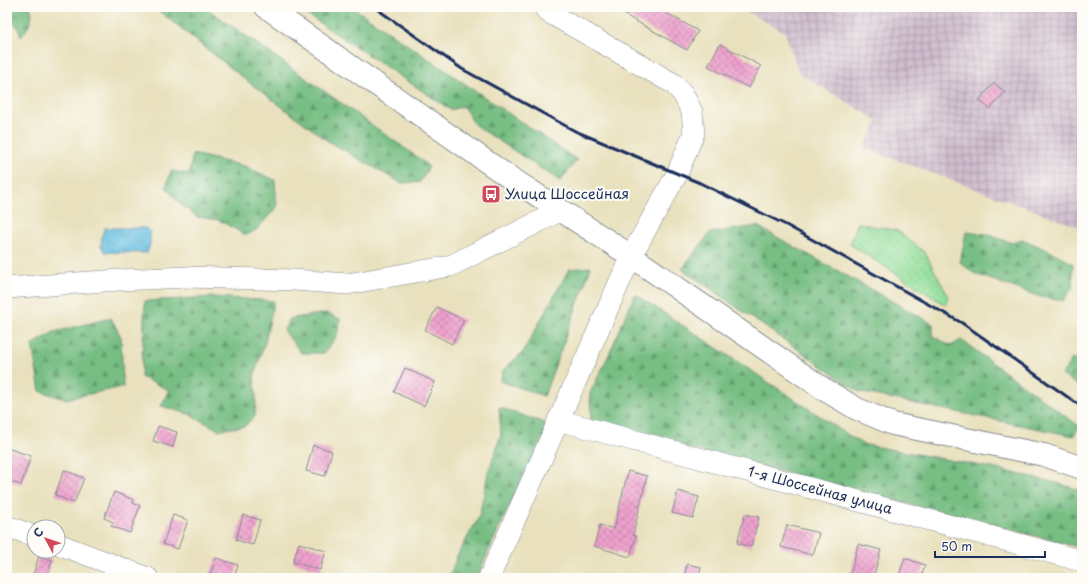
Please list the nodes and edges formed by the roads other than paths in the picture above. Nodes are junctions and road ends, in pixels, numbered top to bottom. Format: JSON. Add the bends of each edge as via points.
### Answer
{"nodes":[{"id":1,"x":266,"y":7,"type":"edge"},
{"id":2,"x":544,"y":7,"type":"edge"},
{"id":3,"x":560,"y":211,"type":"junction"},
{"id":4,"x":631,"y":256,"type":"junction"},
{"id":5,"x":7,"y":288,"type":"edge"},
{"id":6,"x":558,"y":420,"type":"junction"},
{"id":7,"x":1082,"y":468,"type":"edge"},
{"id":8,"x":7,"y":526,"type":"edge"},
{"id":9,"x":26,"y":533,"type":"edge"},
{"id":10,"x":66,"y":547,"type":"edge"},
{"id":11,"x":1082,"y":561,"type":"edge"},
{"id":12,"x":148,"y":578,"type":"edge"},
{"id":13,"x":489,"y":578,"type":"edge"}],
"edges":[{"from":1,"to":3,"type":"main road"},
{"from":2,"to":4,"type":"street","via":[[548,12],[674,84],[683,94],[692,112],[694,133],[677,174]]},
{"from":3,"to":4,"type":"main road"},
{"from":3,"to":5,"type":"street","via":[[450,266],[347,284],[188,277]]},
{"from":4,"to":6,"type":"street"},
{"from":4,"to":7,"type":"main road","via":[[825,390],[857,409],[893,424],[1044,455]]},
{"from":6,"to":11,"type":"street","name":"1-я Шоссейная улица"},
{"from":6,"to":13,"type":"street"},
{"from":8,"to":9,"type":"street"},
{"from":10,"to":12,"type":"street"}]}
